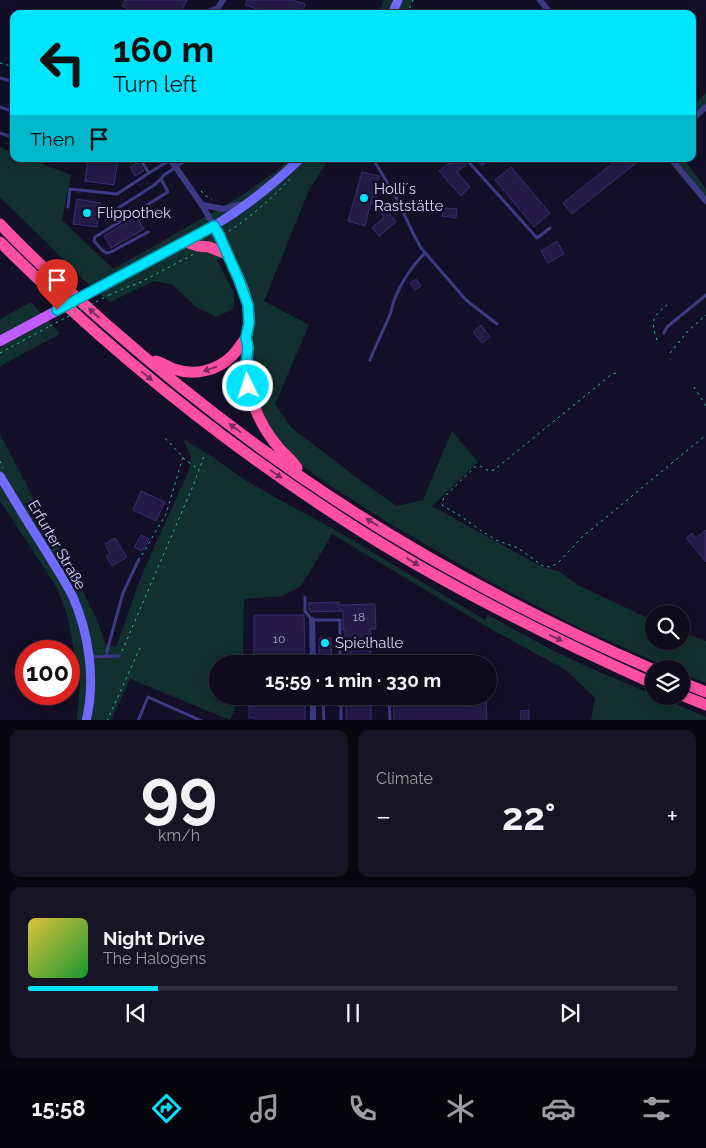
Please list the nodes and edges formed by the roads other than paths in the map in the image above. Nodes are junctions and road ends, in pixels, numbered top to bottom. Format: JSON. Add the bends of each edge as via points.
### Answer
{"nodes":[{"id":1,"x":223,"y":0,"type":"edge"},
{"id":2,"x":540,"y":0,"type":"edge"},
{"id":3,"x":213,"y":10,"type":"edge"},
{"id":4,"x":548,"y":10,"type":"edge"},
{"id":5,"x":706,"y":107,"type":"edge"},
{"id":6,"x":696,"y":116,"type":"edge"},
{"id":7,"x":142,"y":162,"type":"edge"},
{"id":8,"x":166,"y":162,"type":"edge"},
{"id":9,"x":172,"y":162,"type":"edge"},
{"id":10,"x":183,"y":162,"type":"edge"},
{"id":11,"x":297,"y":162,"type":"edge"},
{"id":12,"x":375,"y":162,"type":"edge"},
{"id":13,"x":469,"y":162,"type":"edge"},
{"id":14,"x":673,"y":162,"type":"edge"},
{"id":15,"x":175,"y":167,"type":"junction"},
{"id":16,"x":149,"y":173,"type":"junction"},
{"id":17,"x":162,"y":179,"type":"junction"},
{"id":18,"x":706,"y":202,"type":"edge"},
{"id":19,"x":202,"y":205,"type":"junction"},
{"id":20,"x":244,"y":205,"type":"junction"},
{"id":21,"x":68,"y":207,"type":"dead end"},
{"id":22,"x":107,"y":215,"type":"dead end"},
{"id":23,"x":0,"y":224,"type":"edge"},
{"id":24,"x":214,"y":226,"type":"junction"},
{"id":25,"x":550,"y":228,"type":"dead end"},
{"id":26,"x":148,"y":232,"type":"dead end"},
{"id":27,"x":0,"y":242,"type":"edge"},
{"id":28,"x":186,"y":242,"type":"junction"},
{"id":29,"x":425,"y":253,"type":"junction"},
{"id":30,"x":227,"y":254,"type":"junction"},
{"id":31,"x":706,"y":295,"type":"edge"},
{"id":32,"x":497,"y":324,"type":"dead end"},
{"id":33,"x":664,"y":333,"type":"dead end"},
{"id":34,"x":246,"y":338,"type":"junction"},
{"id":35,"x":0,"y":341,"type":"edge"},
{"id":36,"x":143,"y":356,"type":"junction"},
{"id":37,"x":370,"y":360,"type":"dead end"},
{"id":38,"x":0,"y":476,"type":"edge"},
{"id":39,"x":303,"y":478,"type":"junction"},
{"id":40,"x":139,"y":559,"type":"road end"},
{"id":41,"x":305,"y":597,"type":"dead end"},
{"id":42,"x":312,"y":620,"type":"junction"},
{"id":43,"x":313,"y":655,"type":"edge"},
{"id":44,"x":340,"y":655,"type":"edge"},
{"id":45,"x":107,"y":656,"type":"junction"},
{"id":46,"x":119,"y":656,"type":"road end"},
{"id":47,"x":89,"y":657,"type":"junction"},
{"id":48,"x":645,"y":666,"type":"edge"},
{"id":49,"x":645,"y":680,"type":"edge"},
{"id":50,"x":690,"y":686,"type":"edge"},
{"id":51,"x":706,"y":692,"type":"edge"},
{"id":52,"x":690,"y":699,"type":"edge"},
{"id":53,"x":313,"y":705,"type":"edge"},
{"id":54,"x":323,"y":705,"type":"edge"},
{"id":55,"x":341,"y":705,"type":"edge"},
{"id":56,"x":390,"y":705,"type":"edge"},
{"id":57,"x":706,"y":705,"type":"edge"},
{"id":58,"x":86,"y":720,"type":"edge"},
{"id":59,"x":138,"y":720,"type":"edge"},
{"id":60,"x":202,"y":720,"type":"edge"},
{"id":61,"x":313,"y":720,"type":"edge"},
{"id":62,"x":324,"y":720,"type":"edge"},
{"id":63,"x":341,"y":720,"type":"edge"},
{"id":64,"x":390,"y":720,"type":"edge"}],
"edges":[{"from":1,"to":3,"type":"street"},
{"from":2,"to":4,"type":"street"},
{"from":5,"to":6,"type":"street"},
{"from":7,"to":16,"type":"lane"},
{"from":8,"to":16,"type":"lane"},
{"from":9,"to":15,"type":"street"},
{"from":10,"to":15,"type":"lane"},
{"from":11,"to":20,"type":"main road"},
{"from":12,"to":29,"type":"lane"},
{"from":13,"to":25,"type":"lane","via":[[537,238]]},
{"from":14,"to":18,"type":"street"},
{"from":15,"to":17,"type":"lane"},
{"from":15,"to":19,"type":"street"},
{"from":16,"to":21,"type":"lane","via":[[117,194],[70,189]]},
{"from":17,"to":22,"type":"lane"},
{"from":17,"to":26,"type":"lane","via":[[168,192],[95,237],[94,241],[106,253]]},
{"from":19,"to":20,"type":"street","via":[[224,208]]},
{"from":19,"to":24,"type":"street"},
{"from":20,"to":24,"type":"main road"},
{"from":36,"to":23,"type":"highway","one_way":true},
{"from":24,"to":28,"type":"main road"},
{"from":24,"to":30,"type":"highway"},
{"from":27,"to":49,"type":"highway","one_way":true,"via":[[83,321],[155,383],[318,503],[482,601]]},
{"from":28,"to":30,"type":"highway"},
{"from":28,"to":35,"type":"main road","bridge":true},
{"from":29,"to":32,"type":"lane","via":[[466,300]]},
{"from":29,"to":37,"type":"lane","via":[[399,288]]},
{"from":30,"to":34,"type":"highway","via":[[248,305]]},
{"from":31,"to":33,"type":"lane"},
{"from":34,"to":36,"type":"highway","one_way":true,"via":[[228,360],[201,372],[180,371]]},
{"from":34,"to":39,"type":"highway","via":[[248,386],[257,414],[272,440]]},
{"from":39,"to":36,"type":"highway","one_way":true},
{"from":38,"to":47,"type":"main road","name":"Erfurter Straße","via":[[70,593],[83,626]]},
{"from":48,"to":39,"type":"highway","one_way":true,"via":[[481,586]]},
{"from":40,"to":45,"type":"lane","via":[[123,593]]},
{"from":41,"to":42,"type":"lane","via":[[305,611]]},
{"from":42,"to":43,"type":"street"},
{"from":42,"to":44,"type":"lane","via":[[340,620]]},
{"from":45,"to":46,"type":"lane"},
{"from":45,"to":47,"type":"lane"},
{"from":47,"to":58,"type":"main road","name":"Erfurter Straße","via":[[90,695]]},
{"from":50,"to":51,"type":"highway"},
{"from":52,"to":57,"type":"highway"},
{"from":53,"to":61,"type":"street"},
{"from":54,"to":62,"type":"lane"},
{"from":55,"to":63,"type":"lane"},
{"from":56,"to":64,"type":"lane"},
{"from":59,"to":60,"type":"lane","via":[[148,697]]}]}
